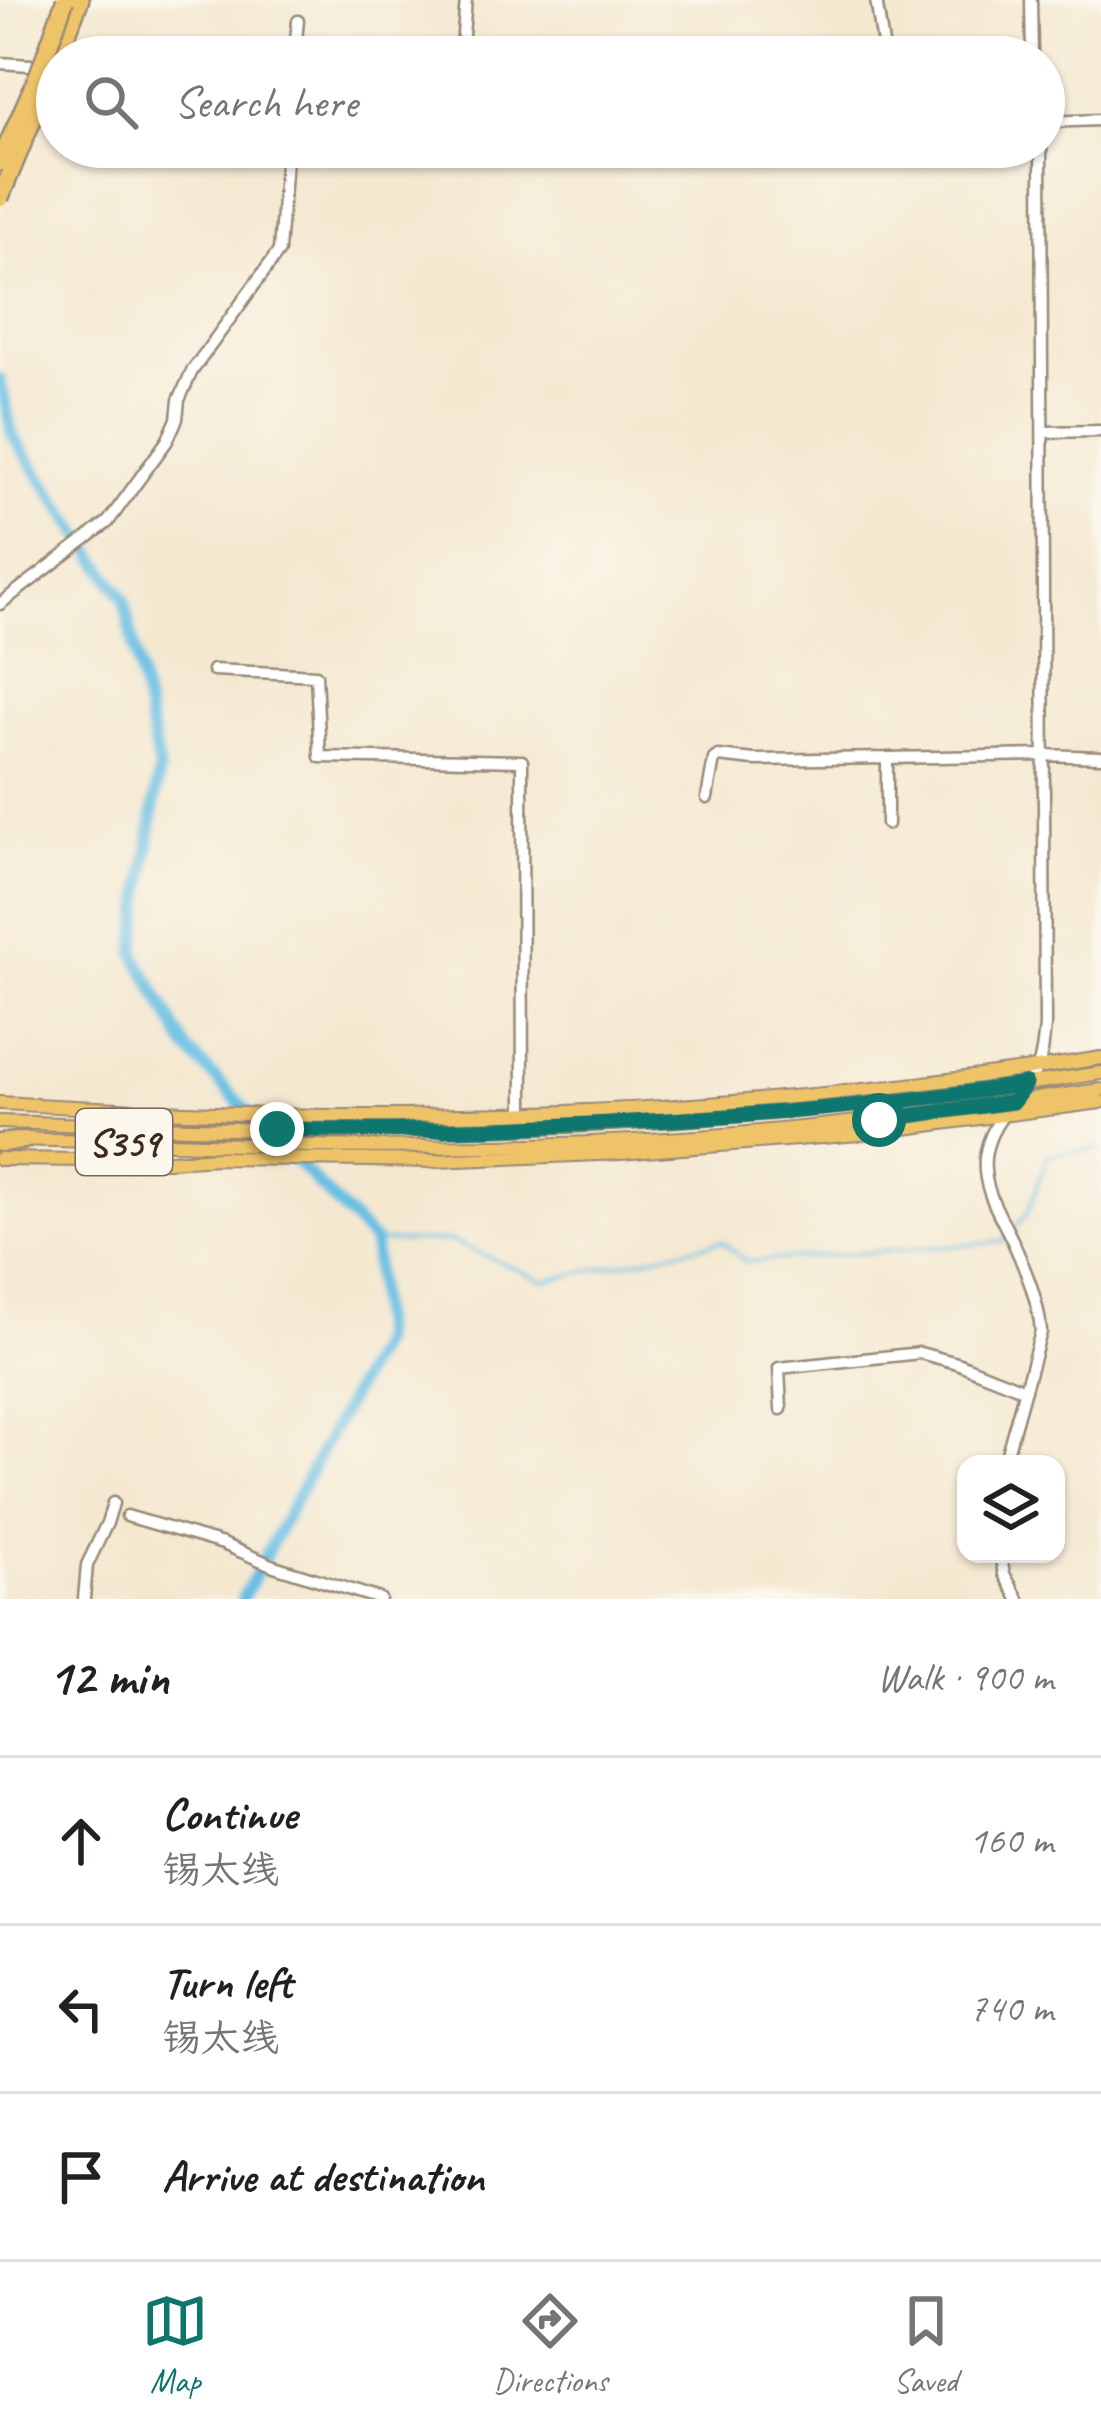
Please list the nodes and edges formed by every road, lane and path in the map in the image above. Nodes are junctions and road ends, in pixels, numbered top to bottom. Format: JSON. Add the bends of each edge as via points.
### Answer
{"nodes":[{"id":1,"x":64,"y":0,"type":"edge"},
{"id":2,"x":80,"y":0,"type":"edge"},
{"id":3,"x":466,"y":0,"type":"edge"},
{"id":4,"x":876,"y":0,"type":"edge"},
{"id":5,"x":1031,"y":0,"type":"edge"},
{"id":6,"x":298,"y":21,"type":"dead end"},
{"id":7,"x":52,"y":36,"type":"edge"},
{"id":8,"x":67,"y":36,"type":"edge"},
{"id":9,"x":296,"y":36,"type":"edge"},
{"id":10,"x":463,"y":36,"type":"edge"},
{"id":11,"x":882,"y":36,"type":"edge"},
{"id":12,"x":1032,"y":36,"type":"edge"},
{"id":13,"x":36,"y":62,"type":"edge"},
{"id":14,"x":0,"y":63,"type":"edge"},
{"id":15,"x":36,"y":80,"type":"edge"},
{"id":16,"x":36,"y":114,"type":"edge"},
{"id":17,"x":1101,"y":120,"type":"edge"},
{"id":18,"x":1065,"y":121,"type":"edge"},
{"id":19,"x":0,"y":162,"type":"edge"},
{"id":20,"x":285,"y":168,"type":"edge"},
{"id":21,"x":1040,"y":168,"type":"edge"},
{"id":22,"x":0,"y":198,"type":"edge"},
{"id":23,"x":1101,"y":431,"type":"edge"},
{"id":24,"x":1043,"y":432,"type":"junction"},
{"id":25,"x":0,"y":604,"type":"edge"},
{"id":26,"x":213,"y":670,"type":"dead end"},
{"id":27,"x":1043,"y":755,"type":"junction"},
{"id":28,"x":1101,"y":757,"type":"edge"},
{"id":29,"x":887,"y":758,"type":"junction"},
{"id":30,"x":707,"y":798,"type":"dead end"},
{"id":31,"x":887,"y":824,"type":"dead end"},
{"id":32,"x":1101,"y":1058,"type":"edge"},
{"id":33,"x":1037,"y":1069,"type":"junction"},
{"id":34,"x":1101,"y":1073,"type":"edge"},
{"id":35,"x":1026,"y":1084,"type":"junction"},
{"id":36,"x":1101,"y":1090,"type":"edge"},
{"id":37,"x":1013,"y":1102,"type":"junction"},
{"id":38,"x":1101,"y":1102,"type":"edge"},
{"id":39,"x":0,"y":1103,"type":"edge"},
{"id":40,"x":523,"y":1113,"type":"junction"},
{"id":41,"x":999,"y":1118,"type":"junction"},
{"id":42,"x":0,"y":1121,"type":"edge"},
{"id":43,"x":230,"y":1121,"type":"junction"},
{"id":44,"x":25,"y":1140,"type":"joint"},
{"id":45,"x":0,"y":1141,"type":"edge"},
{"id":46,"x":0,"y":1159,"type":"edge"},
{"id":47,"x":1025,"y":1390,"type":"junction"},
{"id":48,"x":781,"y":1409,"type":"dead end"},
{"id":49,"x":1007,"y":1455,"type":"edge"},
{"id":50,"x":113,"y":1503,"type":"dead end"},
{"id":51,"x":127,"y":1516,"type":"dead end"},
{"id":52,"x":1002,"y":1563,"type":"edge"},
{"id":53,"x":83,"y":1599,"type":"edge"},
{"id":54,"x":380,"y":1599,"type":"edge"},
{"id":55,"x":1018,"y":1599,"type":"edge"}],
"edges":[{"from":1,"to":7,"type":"highway","bridge":true},
{"from":2,"to":8,"type":"highway"},
{"from":3,"to":10,"type":"street"},
{"from":4,"to":11,"type":"street"},
{"from":5,"to":12,"type":"street"},
{"from":6,"to":9,"type":"street"},
{"from":13,"to":14,"type":"street"},
{"from":15,"to":19,"type":"highway","bridge":true},
{"from":16,"to":22,"type":"highway","bridge":true},
{"from":17,"to":18,"type":"street"},
{"from":20,"to":25,"type":"street","via":[[279,251],[192,371],[167,440],[104,525]]},
{"from":21,"to":24,"type":"street"},
{"from":23,"to":24,"type":"street"},
{"from":24,"to":27,"type":"street"},
{"from":26,"to":40,"type":"street","via":[[316,675],[320,757],[522,760]]},
{"from":27,"to":28,"type":"street"},
{"from":27,"to":29,"type":"street"},
{"from":27,"to":33,"type":"street","via":[[1045,1026]]},
{"from":29,"to":30,"type":"street","via":[[718,756]]},
{"from":29,"to":31,"type":"street"},
{"from":32,"to":33,"type":"main road"},
{"from":33,"to":35,"type":"street"},
{"from":33,"to":40,"type":"main road","via":[[872,1090]]},
{"from":34,"to":35,"type":"main road","number":"S359"},
{"from":35,"to":37,"type":"street"},
{"from":35,"to":43,"type":"main road","number":"S359","via":[[639,1123],[286,1130]]},
{"from":36,"to":37,"type":"main road","number":"S359"},
{"from":37,"to":41,"type":"street"},
{"from":37,"to":44,"type":"main road","number":"S359","via":[[667,1139],[420,1147]]},
{"from":38,"to":41,"type":"main road"},
{"from":39,"to":43,"type":"main road"},
{"from":40,"to":43,"type":"main road"},
{"from":41,"to":46,"type":"main road","via":[[620,1153],[436,1161]]},
{"from":41,"to":47,"type":"street","via":[[989,1137],[986,1185],[1042,1332]]},
{"from":42,"to":43,"type":"main road","number":"S359"},
{"from":44,"to":45,"type":"highway"},
{"from":47,"to":48,"type":"street","via":[[920,1353],[779,1368]]},
{"from":47,"to":49,"type":"street"},
{"from":50,"to":53,"type":"street","via":[[87,1565]]},
{"from":51,"to":54,"type":"street"},
{"from":52,"to":55,"type":"street"}]}
